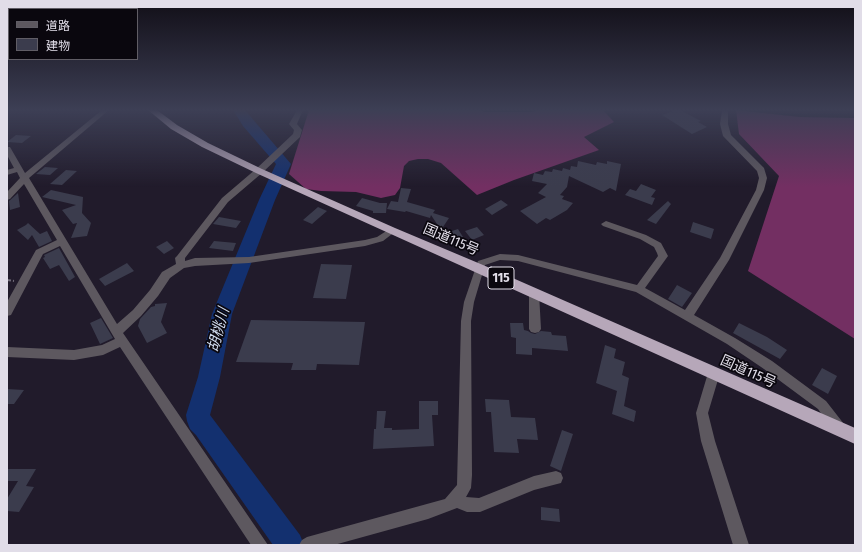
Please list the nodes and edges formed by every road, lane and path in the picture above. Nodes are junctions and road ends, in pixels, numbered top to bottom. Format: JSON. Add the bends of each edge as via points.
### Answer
{"nodes":[{"id":1,"x":72,"y":136,"type":"edge"},
{"id":2,"x":189,"y":136,"type":"edge"},
{"id":3,"x":296,"y":136,"type":"edge"},
{"id":4,"x":727,"y":136,"type":"edge"},
{"id":5,"x":7,"y":149,"type":"edge"},
{"id":6,"x":259,"y":171,"type":"junction"},
{"id":7,"x":7,"y":173,"type":"edge"},
{"id":8,"x":22,"y":173,"type":"junction"},
{"id":9,"x":7,"y":197,"type":"edge"},
{"id":10,"x":606,"y":224,"type":"dead end"},
{"id":11,"x":391,"y":231,"type":"junction"},
{"id":12,"x":61,"y":242,"type":"junction"},
{"id":13,"x":181,"y":265,"type":"junction"},
{"id":14,"x":479,"y":268,"type":"junction"},
{"id":15,"x":639,"y":289,"type":"junction"},
{"id":16,"x":534,"y":293,"type":"junction"},
{"id":17,"x":7,"y":312,"type":"edge"},
{"id":18,"x":687,"y":316,"type":"junction"},
{"id":19,"x":535,"y":329,"type":"dead end"},
{"id":20,"x":119,"y":337,"type":"junction"},
{"id":21,"x":7,"y":352,"type":"edge"},
{"id":22,"x":714,"y":373,"type":"junction"},
{"id":23,"x":840,"y":429,"type":"junction"},
{"id":24,"x":855,"y":436,"type":"edge"},
{"id":25,"x":556,"y":478,"type":"dead end"},
{"id":26,"x":455,"y":500,"type":"junction"},
{"id":27,"x":260,"y":545,"type":"edge"},
{"id":28,"x":307,"y":545,"type":"edge"},
{"id":29,"x":741,"y":545,"type":"edge"}],
"edges":[{"from":1,"to":8,"type":"street"},
{"from":2,"to":6,"type":"highway","name":"国道115号","number":"115"},
{"from":3,"to":6,"type":"street"},
{"from":4,"to":18,"type":"street","via":[[761,170],[763,178],[760,190],[724,260]]},
{"from":5,"to":8,"type":"street"},
{"from":6,"to":11,"type":"highway","name":"国道115号","number":"115"},
{"from":6,"to":13,"type":"street","via":[[224,200],[180,258]]},
{"from":7,"to":8,"type":"street"},
{"from":8,"to":9,"type":"street"},
{"from":8,"to":12,"type":"street"},
{"from":10,"to":15,"type":"street","via":[[658,245],[663,256]]},
{"from":11,"to":13,"type":"street","via":[[380,239],[365,243],[249,260]]},
{"from":11,"to":14,"type":"highway","name":"国道115号","number":"115"},
{"from":12,"to":17,"type":"street","via":[[38,254]]},
{"from":12,"to":20,"type":"street"},
{"from":13,"to":20,"type":"street","via":[[166,275]]},
{"from":14,"to":15,"type":"street","via":[[481,262],[510,257]]},
{"from":14,"to":16,"type":"highway","name":"国道115号","number":"115"},
{"from":14,"to":26,"type":"street","via":[[466,321],[464,488]]},
{"from":15,"to":18,"type":"street"},
{"from":16,"to":19,"type":"street"},
{"from":16,"to":22,"type":"highway","name":"国道115号","number":"115"},
{"from":18,"to":23,"type":"street","via":[[768,365],[822,405]]},
{"from":20,"to":21,"type":"street","via":[[103,350],[74,355]]},
{"from":20,"to":27,"type":"street"},
{"from":22,"to":23,"type":"highway","name":"国道115号","number":"115"},
{"from":22,"to":29,"type":"street","via":[[702,413],[708,441]]},
{"from":23,"to":24,"type":"highway","name":"国道115号","number":"115"},
{"from":25,"to":26,"type":"street","via":[[534,483],[480,505],[467,505]]},
{"from":26,"to":28,"type":"street","via":[[428,512]]}]}
